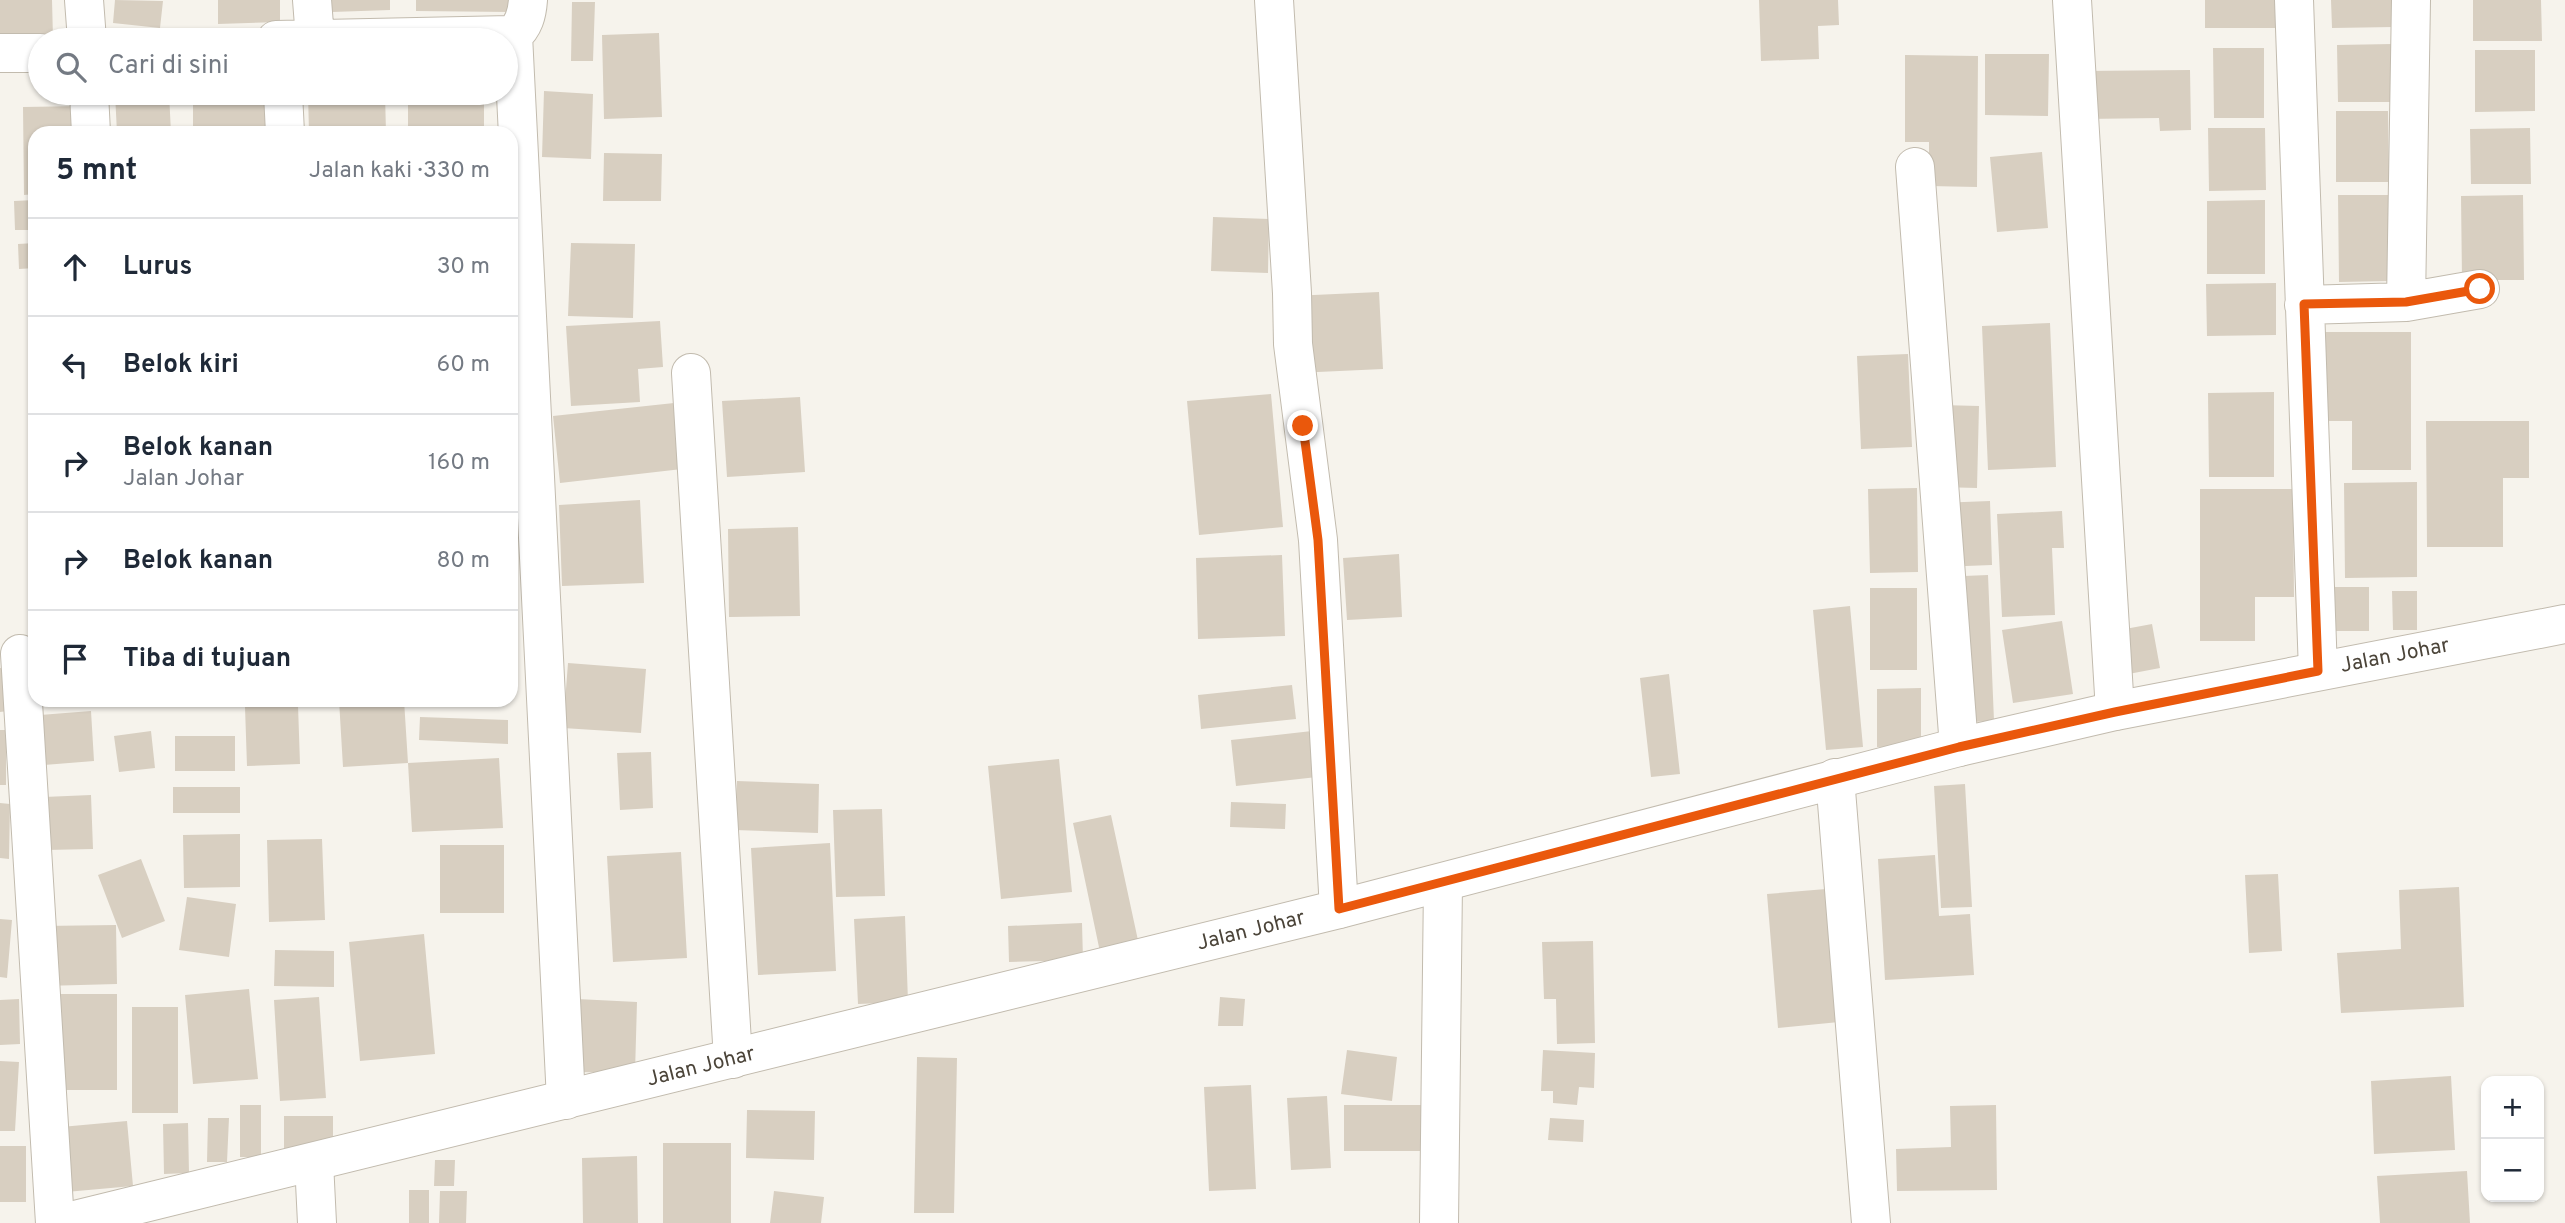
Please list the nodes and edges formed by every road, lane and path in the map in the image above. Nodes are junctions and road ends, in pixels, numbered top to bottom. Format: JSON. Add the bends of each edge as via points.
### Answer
{"nodes":[{"id":1,"x":84,"y":0,"type":"edge"},
{"id":2,"x":312,"y":0,"type":"edge"},
{"id":3,"x":528,"y":0,"type":"edge"},
{"id":4,"x":1274,"y":0,"type":"edge"},
{"id":5,"x":2072,"y":0,"type":"edge"},
{"id":6,"x":2294,"y":0,"type":"edge"},
{"id":7,"x":2411,"y":0,"type":"edge"},
{"id":8,"x":86,"y":28,"type":"edge"},
{"id":9,"x":295,"y":28,"type":"edge"},
{"id":10,"x":518,"y":31,"type":"edge"},
{"id":11,"x":0,"y":53,"type":"edge"},
{"id":12,"x":28,"y":53,"type":"edge"},
{"id":13,"x":89,"y":105,"type":"edge"},
{"id":14,"x":284,"y":105,"type":"edge"},
{"id":15,"x":516,"y":105,"type":"edge"},
{"id":16,"x":90,"y":126,"type":"edge"},
{"id":17,"x":285,"y":126,"type":"edge"},
{"id":18,"x":518,"y":126,"type":"edge"},
{"id":19,"x":518,"y":135,"type":"edge"},
{"id":20,"x":1915,"y":167,"type":"dead end"},
{"id":21,"x":2480,"y":289,"type":"dead end"},
{"id":22,"x":2406,"y":302,"type":"junction"},
{"id":23,"x":2304,"y":304,"type":"junction"},
{"id":24,"x":691,"y":373,"type":"dead end"},
{"id":25,"x":2565,"y":624,"type":"edge"},
{"id":26,"x":20,"y":654,"type":"dead end"},
{"id":27,"x":2318,"y":671,"type":"junction"},
{"id":28,"x":2115,"y":712,"type":"junction"},
{"id":29,"x":1959,"y":747,"type":"junction"},
{"id":30,"x":1835,"y":778,"type":"junction"},
{"id":31,"x":1444,"y":883,"type":"junction"},
{"id":32,"x":1339,"y":909,"type":"junction"},
{"id":33,"x":733,"y":1059,"type":"junction"},
{"id":34,"x":566,"y":1100,"type":"junction"},
{"id":35,"x":314,"y":1162,"type":"junction"},
{"id":36,"x":55,"y":1223,"type":"edge"},
{"id":37,"x":63,"y":1223,"type":"edge"},
{"id":38,"x":317,"y":1223,"type":"edge"},
{"id":39,"x":1439,"y":1223,"type":"edge"},
{"id":40,"x":1871,"y":1223,"type":"edge"}],
"edges":[{"from":1,"to":8,"type":"street"},
{"from":2,"to":9,"type":"street"},
{"from":3,"to":10,"type":"street"},
{"from":4,"to":32,"type":"street","via":[[1293,344],[1318,540]]},
{"from":5,"to":28,"type":"street"},
{"from":6,"to":23,"type":"street"},
{"from":7,"to":22,"type":"street"},
{"from":11,"to":12,"type":"street"},
{"from":13,"to":16,"type":"street"},
{"from":14,"to":17,"type":"street"},
{"from":15,"to":18,"type":"street"},
{"from":19,"to":34,"type":"street"},
{"from":20,"to":29,"type":"street"},
{"from":21,"to":22,"type":"street"},
{"from":22,"to":23,"type":"street"},
{"from":23,"to":27,"type":"street"},
{"from":24,"to":33,"type":"street"},
{"from":25,"to":27,"type":"street","name":"Jalan Johar"},
{"from":26,"to":36,"type":"street"},
{"from":27,"to":28,"type":"street","name":"Jalan Johar"},
{"from":28,"to":29,"type":"street","name":"Jalan Johar"},
{"from":29,"to":30,"type":"street","name":"Jalan Johar"},
{"from":30,"to":31,"type":"street","name":"Jalan Johar"},
{"from":30,"to":40,"type":"street"},
{"from":31,"to":32,"type":"street","name":"Jalan Johar"},
{"from":31,"to":39,"type":"street"},
{"from":32,"to":33,"type":"street","name":"Jalan Johar"},
{"from":33,"to":34,"type":"street","name":"Jalan Johar"},
{"from":34,"to":35,"type":"street","name":"Jalan Johar"},
{"from":35,"to":37,"type":"street","name":"Jalan Johar"},
{"from":35,"to":38,"type":"street"}]}
